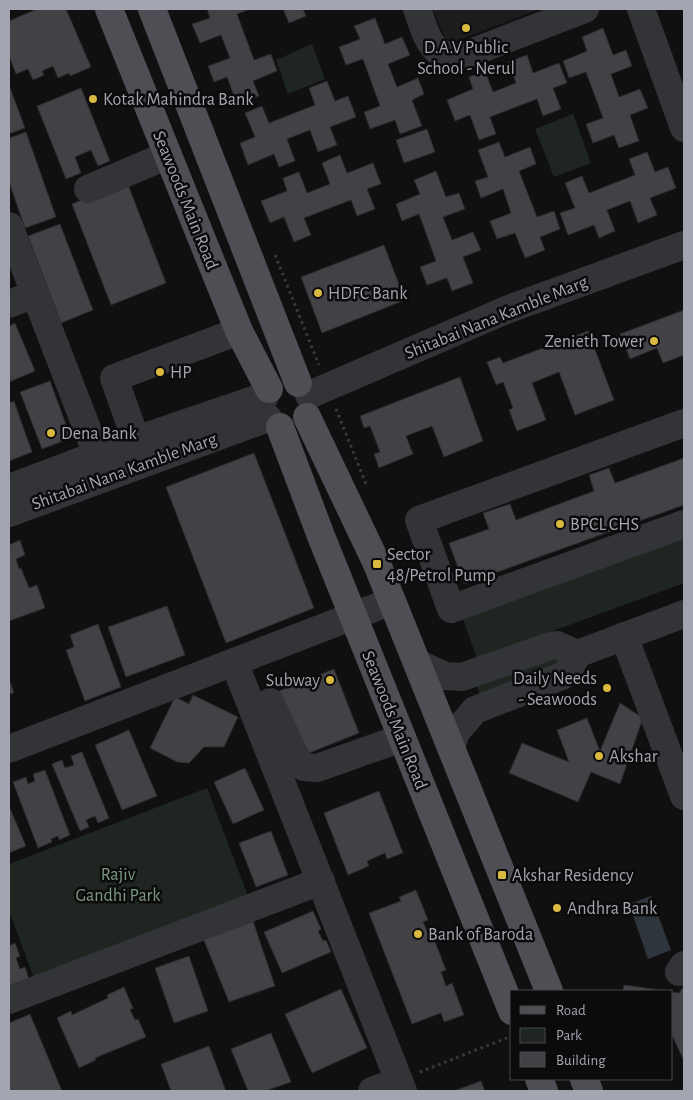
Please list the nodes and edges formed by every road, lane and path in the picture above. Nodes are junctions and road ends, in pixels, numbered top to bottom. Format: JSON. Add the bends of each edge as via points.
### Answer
{"nodes":[{"id":1,"x":109,"y":9,"type":"edge"},
{"id":2,"x":152,"y":9,"type":"edge"},
{"id":3,"x":417,"y":9,"type":"edge"},
{"id":4,"x":584,"y":9,"type":"edge"},
{"id":5,"x":641,"y":9,"type":"edge"},
{"id":6,"x":684,"y":128,"type":"edge"},
{"id":7,"x":168,"y":155,"type":"junction"},
{"id":8,"x":88,"y":189,"type":"dead end"},
{"id":9,"x":9,"y":226,"type":"edge"},
{"id":10,"x":684,"y":245,"type":"edge"},
{"id":11,"x":35,"y":294,"type":"junction"},
{"id":12,"x":9,"y":304,"type":"edge"},
{"id":13,"x":239,"y":331,"type":"junction"},
{"id":14,"x":305,"y":398,"type":"junction"},
{"id":15,"x":270,"y":408,"type":"junction"},
{"id":16,"x":684,"y":423,"type":"edge"},
{"id":17,"x":136,"y":440,"type":"junction"},
{"id":18,"x":102,"y":466,"type":"junction"},
{"id":19,"x":9,"y":488,"type":"edge"},
{"id":20,"x":9,"y":513,"type":"edge"},
{"id":21,"x":684,"y":524,"type":"edge"},
{"id":22,"x":392,"y":601,"type":"junction"},
{"id":23,"x":684,"y":614,"type":"edge"},
{"id":24,"x":353,"y":616,"type":"junction"},
{"id":25,"x":624,"y":636,"type":"junction"},
{"id":26,"x":577,"y":654,"type":"junction"},
{"id":27,"x":234,"y":662,"type":"junction"},
{"id":28,"x":417,"y":664,"type":"junction"},
{"id":29,"x":270,"y":702,"type":"dead end"},
{"id":30,"x":402,"y":738,"type":"junction"},
{"id":31,"x":451,"y":748,"type":"junction"},
{"id":32,"x":9,"y":749,"type":"edge"},
{"id":33,"x":684,"y":796,"type":"edge"},
{"id":34,"x":321,"y":881,"type":"junction"},
{"id":35,"x":549,"y":990,"type":"edge"},
{"id":36,"x":9,"y":1000,"type":"edge"},
{"id":37,"x":510,"y":1007,"type":"edge"},
{"id":38,"x":510,"y":1037,"type":"edge"},
{"id":39,"x":401,"y":1086,"type":"edge"},
{"id":40,"x":372,"y":1091,"type":"edge"}],
"edges":[{"from":1,"to":7,"type":"main road","name":"Seawoods Main Road"},
{"from":2,"to":14,"type":"main road"},
{"from":3,"to":4,"type":"street","via":[[431,44],[443,56],[460,57]]},
{"from":5,"to":6,"type":"street"},
{"from":7,"to":8,"type":"street"},
{"from":7,"to":13,"type":"main road","name":"Seawoods Main Road"},
{"from":9,"to":11,"type":"street"},
{"from":10,"to":14,"type":"street","name":"Shitabai Nana Kamble Marg","via":[[506,310]]},
{"from":11,"to":12,"type":"street"},
{"from":11,"to":18,"type":"street"},
{"from":13,"to":15,"type":"main road","name":"Seawoods Main Road"},
{"from":13,"to":17,"type":"street","via":[[114,378]]},
{"from":14,"to":15,"type":"main road","via":[[282,380]]},
{"from":14,"to":15,"type":"main road","via":[[295,426]]},
{"from":14,"to":22,"type":"main road"},
{"from":15,"to":17,"type":"street","name":"Shitabai Nana Kamble Marg"},
{"from":15,"to":18,"type":"street","name":"Shitabai Nana Kamble Marg"},
{"from":15,"to":24,"type":"main road","name":"Seawoods Main Road"},
{"from":16,"to":21,"type":"street","via":[[419,520],[451,609]]},
{"from":17,"to":18,"type":"street","name":"Shitabai Nana Kamble Marg"},
{"from":18,"to":19,"type":"street","name":"Shitabai Nana Kamble Marg"},
{"from":18,"to":20,"type":"street","name":"Shitabai Nana Kamble Marg"},
{"from":22,"to":24,"type":"street"},
{"from":22,"to":28,"type":"main road"},
{"from":23,"to":25,"type":"street"},
{"from":24,"to":27,"type":"street"},
{"from":24,"to":30,"type":"main road","name":"Seawoods Main Road"},
{"from":25,"to":26,"type":"street"},
{"from":25,"to":33,"type":"street"},
{"from":26,"to":28,"type":"street","via":[[557,645],[550,646],[462,677],[434,673]]},
{"from":26,"to":31,"type":"street","via":[[568,672],[562,676],[475,710],[456,732]]},
{"from":27,"to":32,"type":"street"},
{"from":27,"to":34,"type":"street"},
{"from":28,"to":31,"type":"main road"},
{"from":29,"to":30,"type":"street","via":[[296,760],[304,766],[317,768]]},
{"from":30,"to":37,"type":"main road","name":"Seawoods Main Road"},
{"from":31,"to":35,"type":"main road"},
{"from":34,"to":36,"type":"street"},
{"from":34,"to":39,"type":"street"},
{"from":38,"to":39,"type":"path"},
{"from":39,"to":40,"type":"street"}]}
